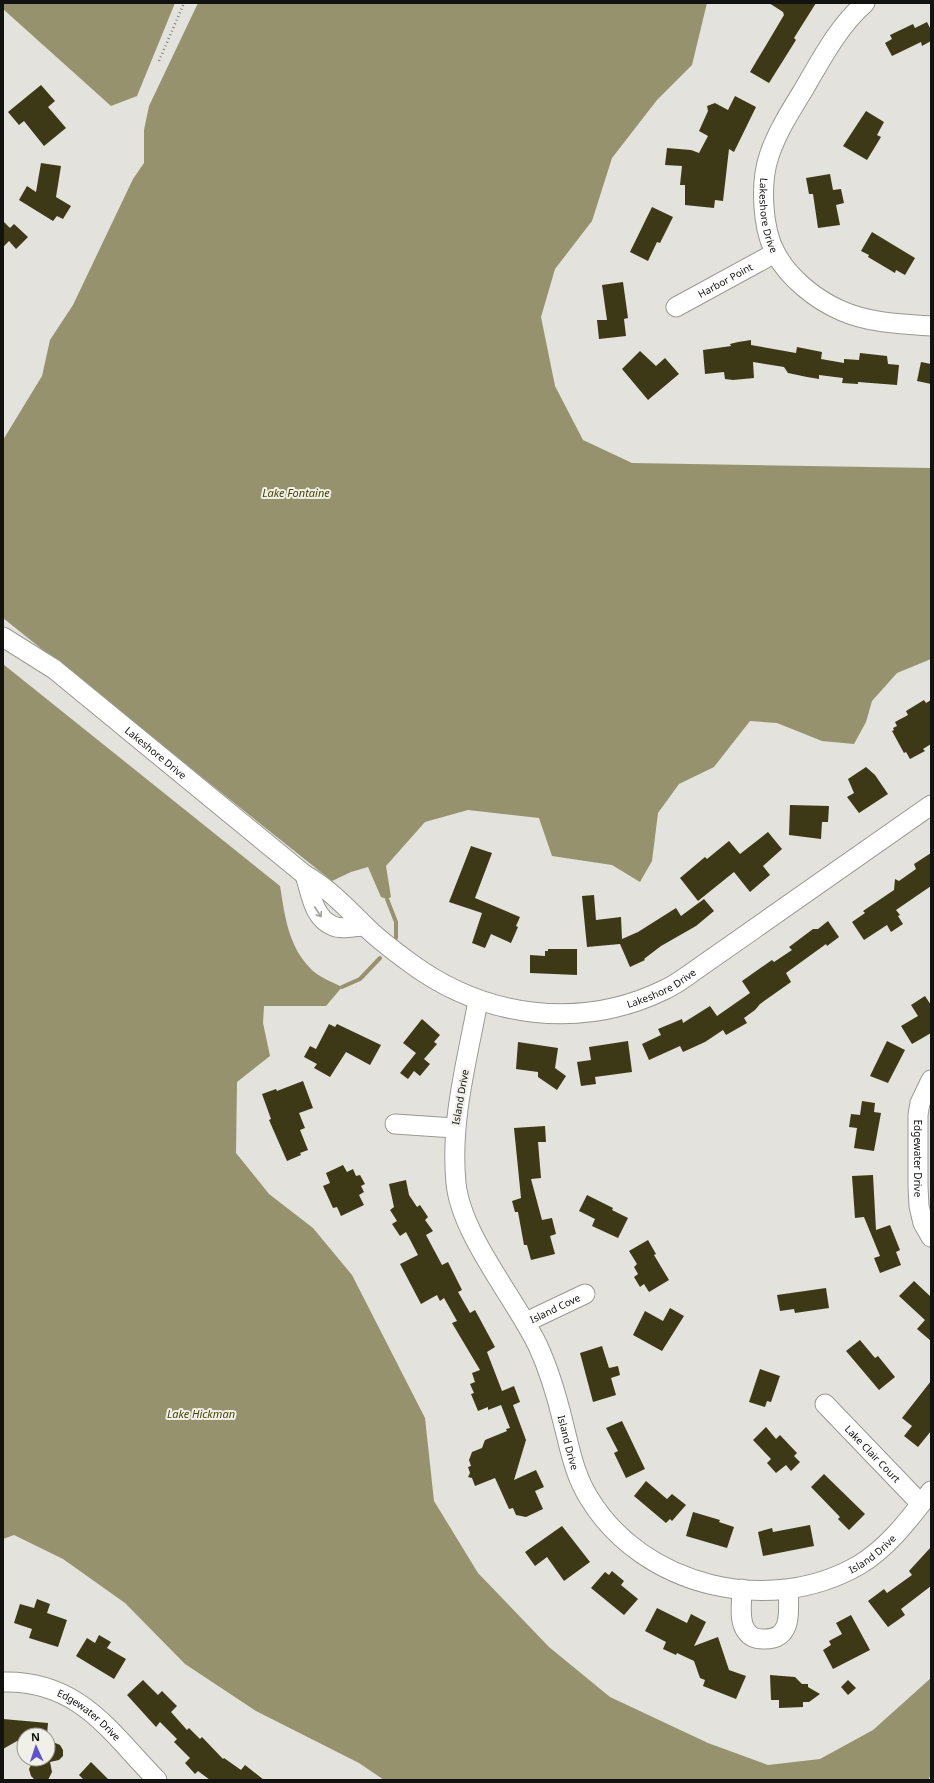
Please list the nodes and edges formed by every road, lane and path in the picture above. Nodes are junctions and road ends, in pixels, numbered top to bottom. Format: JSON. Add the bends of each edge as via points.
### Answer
{"nodes":[{"id":1,"x":184,"y":3,"type":"edge"},
{"id":2,"x":865,"y":3,"type":"edge"},
{"id":3,"x":159,"y":60,"type":"dead end"},
{"id":4,"x":775,"y":253,"type":"junction"},
{"id":5,"x":676,"y":307,"type":"dead end"},
{"id":6,"x":931,"y":326,"type":"edge"},
{"id":7,"x":3,"y":637,"type":"edge"},
{"id":8,"x":931,"y":805,"type":"edge"},
{"id":9,"x":478,"y":1001,"type":"junction"},
{"id":10,"x":931,"y":1080,"type":"edge"},
{"id":11,"x":395,"y":1124,"type":"dead end"},
{"id":12,"x":454,"y":1128,"type":"junction"},
{"id":13,"x":931,"y":1237,"type":"edge"},
{"id":14,"x":585,"y":1294,"type":"dead end"},
{"id":15,"x":526,"y":1322,"type":"junction"},
{"id":16,"x":825,"y":1404,"type":"dead end"},
{"id":17,"x":926,"y":1498,"type":"edge"},
{"id":18,"x":742,"y":1589,"type":"junction"},
{"id":19,"x":788,"y":1590,"type":"junction"},
{"id":20,"x":3,"y":1682,"type":"edge"},
{"id":21,"x":157,"y":1780,"type":"edge"}],
"edges":[{"from":1,"to":3,"type":"path"},
{"from":2,"to":4,"type":"street","name":"Lakeshore Drive","via":[[850,16],[835,36],[788,115],[769,156],[765,172],[764,205]]},
{"from":4,"to":5,"type":"street","name":"Harbor Point"},
{"from":4,"to":6,"type":"street","name":"Lakeshore Drive","via":[[806,288],[820,300],[841,311],[863,318]]},
{"from":7,"to":9,"type":"street","name":"Lakeshore Drive","via":[[54,669],[356,915],[365,926],[410,963]]},
{"from":8,"to":9,"type":"street","name":"Lakeshore Drive","via":[[667,989],[621,1006],[569,1014],[520,1011]]},
{"from":9,"to":12,"type":"street","name":"Island Drive"},
{"from":10,"to":13,"type":"street","name":"Edgewater Drive","via":[[920,1103],[918,1115],[919,1206],[923,1223]]},
{"from":11,"to":12,"type":"street"},
{"from":12,"to":15,"type":"street","name":"Island Drive","via":[[456,1183],[466,1220]]},
{"from":14,"to":15,"type":"street","name":"Island Cove"},
{"from":15,"to":18,"type":"street","name":"Island Drive","via":[[545,1362],[579,1480],[606,1523],[634,1549],[654,1562],[703,1582]]},
{"from":16,"to":17,"type":"street","name":"Lake Clair Court"},
{"from":17,"to":19,"type":"street","name":"Island Drive","via":[[889,1541],[860,1564],[837,1576]]},
{"from":18,"to":19,"type":"street","name":"Island Drive"},
{"from":18,"to":19,"type":"street","via":[[742,1618],[746,1632],[756,1639],[772,1639],[783,1632],[790,1618]]},
{"from":20,"to":21,"type":"street","name":"Edgewater Drive","via":[[36,1684],[54,1689],[72,1699],[114,1732]]}]}
